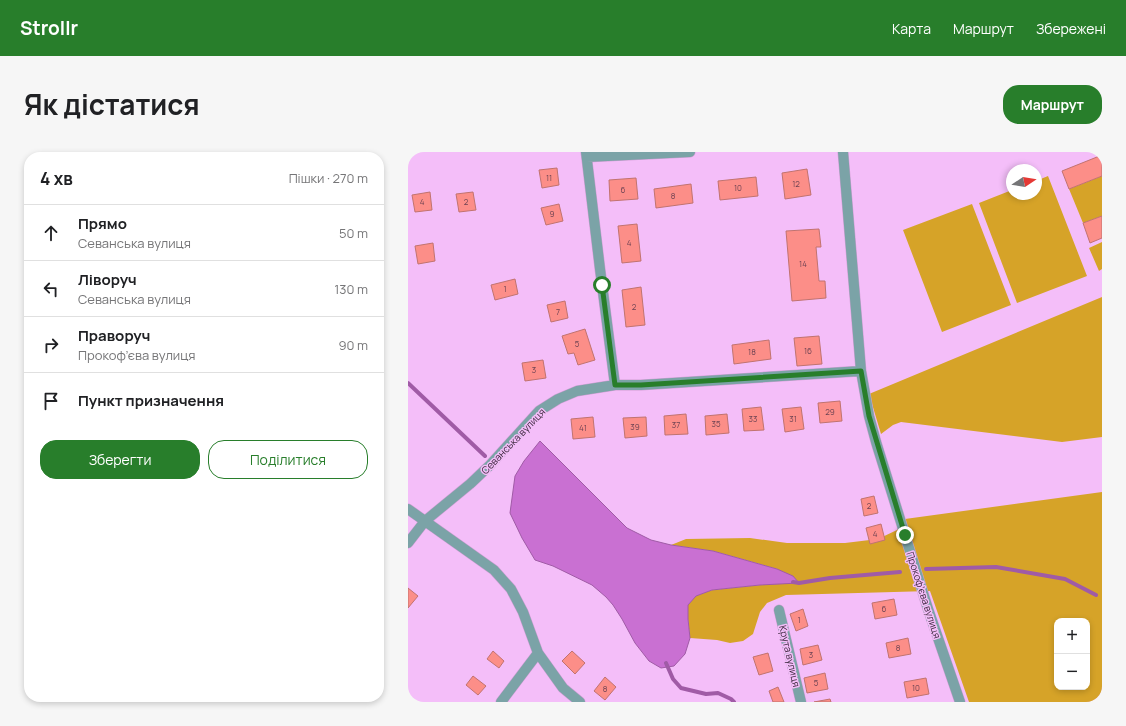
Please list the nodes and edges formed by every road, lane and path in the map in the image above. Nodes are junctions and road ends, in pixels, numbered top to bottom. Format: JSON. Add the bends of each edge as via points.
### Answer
{"nodes":[{"id":1,"x":690,"y":152,"type":"edge"},
{"id":2,"x":843,"y":152,"type":"edge"},
{"id":3,"x":587,"y":155,"type":"edge"},
{"id":4,"x":861,"y":371,"type":"junction"},
{"id":5,"x":615,"y":385,"type":"junction"},
{"id":6,"x":408,"y":509,"type":"edge"},
{"id":7,"x":425,"y":521,"type":"junction"},
{"id":8,"x":408,"y":543,"type":"edge"},
{"id":9,"x":779,"y":610,"type":"dead end"},
{"id":10,"x":538,"y":653,"type":"junction"},
{"id":11,"x":501,"y":702,"type":"edge"},
{"id":12,"x":580,"y":702,"type":"edge"},
{"id":13,"x":801,"y":702,"type":"edge"},
{"id":14,"x":960,"y":702,"type":"edge"}],
"edges":[{"from":1,"to":3,"type":"street"},
{"from":2,"to":4,"type":"street","name":"Прокоф’єва вулиця"},
{"from":3,"to":5,"type":"street"},
{"from":4,"to":5,"type":"street","name":"Севанська вулиця"},
{"from":4,"to":14,"type":"street","name":"Прокоф’єва вулиця","via":[[876,442]]},
{"from":5,"to":7,"type":"street","name":"Севанська вулиця","via":[[577,391],[540,411],[485,470]]},
{"from":6,"to":7,"type":"street"},
{"from":7,"to":8,"type":"street","name":"Севанська вулиця"},
{"from":7,"to":10,"type":"street","via":[[494,570],[511,589],[523,612]]},
{"from":9,"to":13,"type":"street","name":"Крута вулиця"},
{"from":10,"to":11,"type":"street"},
{"from":10,"to":12,"type":"street","via":[[563,688]]}]}
